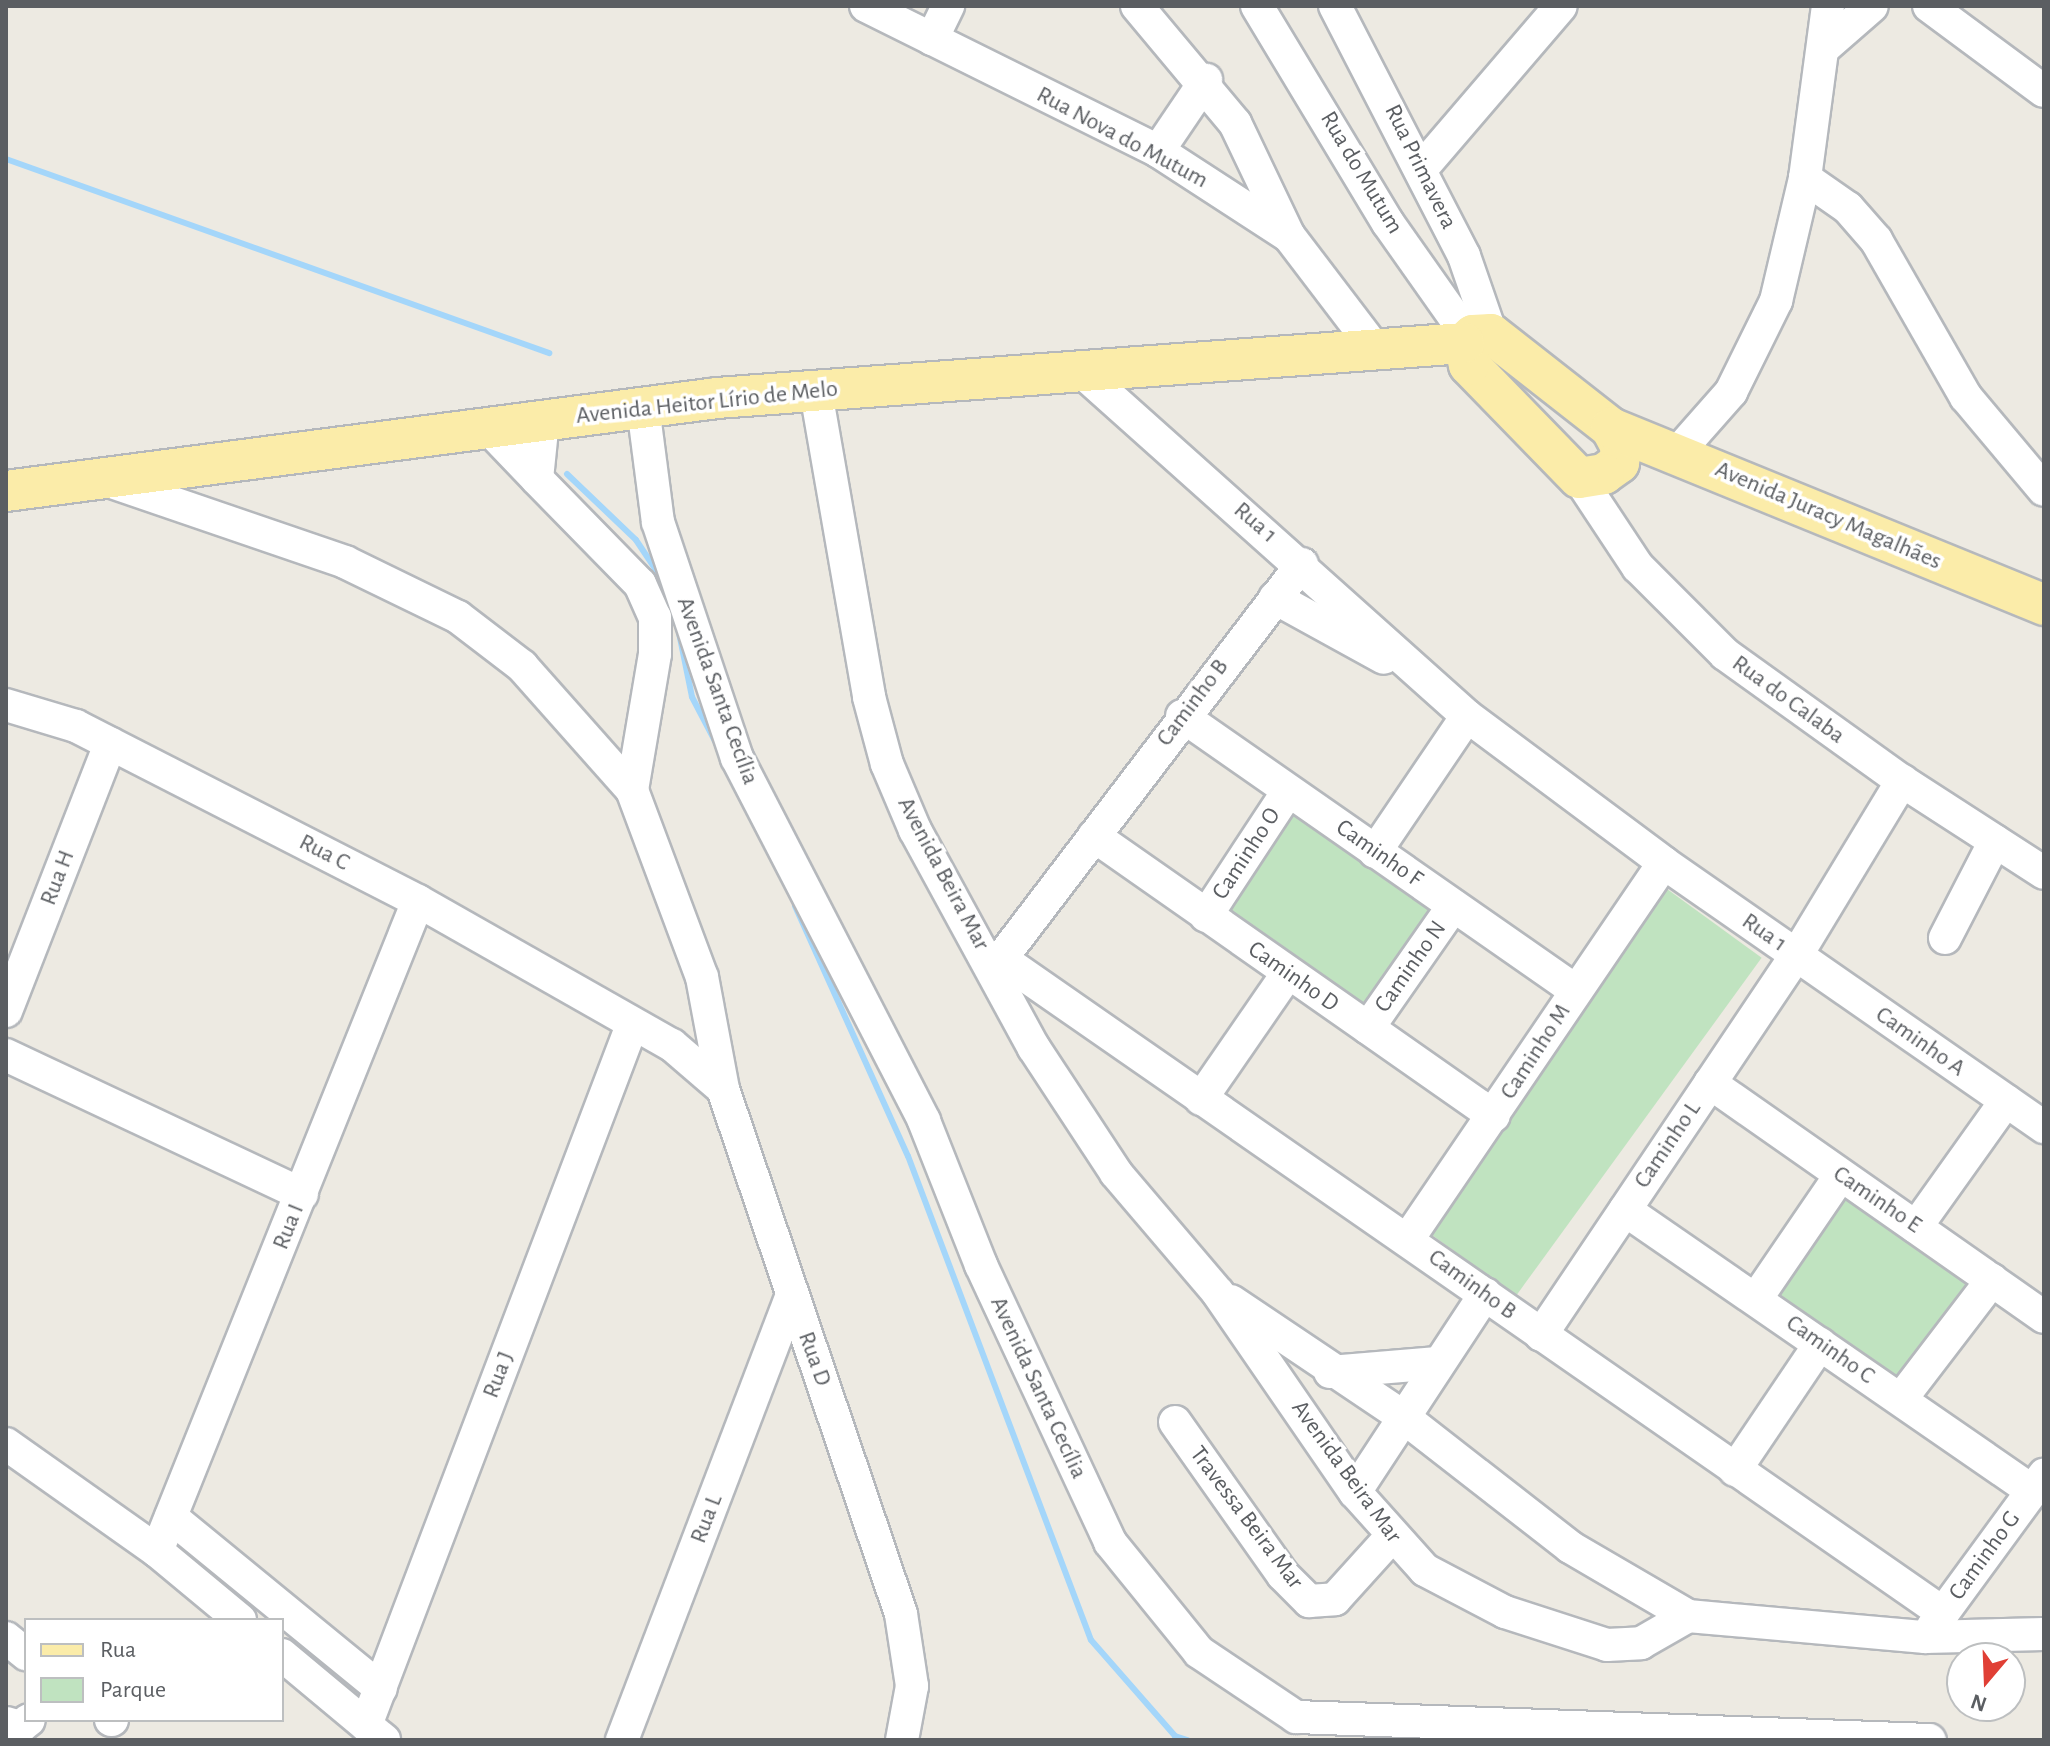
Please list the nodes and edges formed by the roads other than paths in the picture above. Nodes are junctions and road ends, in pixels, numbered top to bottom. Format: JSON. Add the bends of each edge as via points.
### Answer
{"nodes":[{"id":1,"x":866,"y":6,"type":"edge"},
{"id":2,"x":948,"y":6,"type":"edge"},
{"id":3,"x":1137,"y":6,"type":"edge"},
{"id":4,"x":1257,"y":6,"type":"edge"},
{"id":5,"x":1335,"y":6,"type":"edge"},
{"id":6,"x":1561,"y":6,"type":"edge"},
{"id":7,"x":1828,"y":6,"type":"edge"},
{"id":8,"x":1872,"y":6,"type":"edge"},
{"id":9,"x":1929,"y":6,"type":"edge"},
{"id":10,"x":932,"y":39,"type":"junction"},
{"id":11,"x":1825,"y":47,"type":"junction"},
{"id":12,"x":1206,"y":80,"type":"junction"},
{"id":13,"x":2044,"y":91,"type":"edge"},
{"id":14,"x":1158,"y":151,"type":"junction"},
{"id":15,"x":1422,"y":168,"type":"junction"},
{"id":16,"x":1805,"y":178,"type":"junction"},
{"id":17,"x":1289,"y":236,"type":"junction"},
{"id":18,"x":1473,"y":334,"type":"junction"},
{"id":19,"x":1393,"y":350,"type":"junction"},
{"id":20,"x":1080,"y":370,"type":"junction"},
{"id":21,"x":816,"y":392,"type":"junction"},
{"id":22,"x":543,"y":420,"type":"junction"},
{"id":23,"x":646,"y":423,"type":"junction"},
{"id":24,"x":492,"y":432,"type":"junction"},
{"id":25,"x":1617,"y":449,"type":"junction"},
{"id":26,"x":1679,"y":451,"type":"junction"},
{"id":27,"x":100,"y":478,"type":"junction"},
{"id":28,"x":1579,"y":478,"type":"junction"},
{"id":29,"x":537,"y":479,"type":"junction"},
{"id":30,"x":2044,"y":490,"type":"edge"},
{"id":31,"x":6,"y":491,"type":"edge"},
{"id":32,"x":1612,"y":536,"type":"junction"},
{"id":33,"x":1302,"y":564,"type":"junction"},
{"id":34,"x":1275,"y":598,"type":"junction"},
{"id":35,"x":2044,"y":605,"type":"edge"},
{"id":36,"x":2044,"y":631,"type":"edge"},
{"id":37,"x":1425,"y":680,"type":"junction"},
{"id":38,"x":6,"y":705,"type":"edge"},
{"id":39,"x":1182,"y":716,"type":"junction"},
{"id":40,"x":1467,"y":716,"type":"junction"},
{"id":41,"x":110,"y":744,"type":"junction"},
{"id":42,"x":1902,"y":781,"type":"junction"},
{"id":43,"x":632,"y":790,"type":"junction"},
{"id":44,"x":1288,"y":791,"type":"junction"},
{"id":45,"x":1094,"y":836,"type":"junction"},
{"id":46,"x":1995,"y":841,"type":"junction"},
{"id":47,"x":1375,"y":852,"type":"junction"},
{"id":48,"x":1664,"y":863,"type":"junction"},
{"id":49,"x":2044,"y":873,"type":"edge"},
{"id":50,"x":418,"y":901,"type":"junction"},
{"id":51,"x":1453,"y":906,"type":"junction"},
{"id":52,"x":1206,"y":916,"type":"junction"},
{"id":53,"x":1945,"y":938,"type":"dead end"},
{"id":54,"x":1796,"y":956,"type":"junction"},
{"id":55,"x":997,"y":963,"type":"junction"},
{"id":56,"x":1288,"y":973,"type":"junction"},
{"id":57,"x":1576,"y":991,"type":"junction"},
{"id":58,"x":6,"y":1011,"type":"edge"},
{"id":59,"x":632,"y":1025,"type":"junction"},
{"id":60,"x":1368,"y":1028,"type":"junction"},
{"id":61,"x":6,"y":1055,"type":"edge"},
{"id":62,"x":1710,"y":1083,"type":"junction"},
{"id":63,"x":723,"y":1089,"type":"junction"},
{"id":64,"x":1201,"y":1099,"type":"junction"},
{"id":65,"x":2006,"y":1101,"type":"junction"},
{"id":66,"x":1494,"y":1116,"type":"junction"},
{"id":67,"x":2044,"y":1127,"type":"edge"},
{"id":68,"x":1840,"y":1176,"type":"junction"},
{"id":69,"x":302,"y":1194,"type":"junction"},
{"id":70,"x":1625,"y":1210,"type":"junction"},
{"id":71,"x":1916,"y":1227,"type":"junction"},
{"id":72,"x":1408,"y":1239,"type":"junction"},
{"id":73,"x":1992,"y":1280,"type":"junction"},
{"id":74,"x":1218,"y":1293,"type":"junction"},
{"id":75,"x":1485,"y":1294,"type":"junction"},
{"id":76,"x":791,"y":1297,"type":"junction"},
{"id":77,"x":1756,"y":1299,"type":"junction"},
{"id":78,"x":2044,"y":1317,"type":"edge"},
{"id":79,"x":1541,"y":1335,"type":"junction"},
{"id":80,"x":1820,"y":1344,"type":"junction"},
{"id":81,"x":1438,"y":1363,"type":"junction"},
{"id":82,"x":1338,"y":1371,"type":"junction"},
{"id":83,"x":1278,"y":1380,"type":"junction"},
{"id":84,"x":1901,"y":1399,"type":"junction"},
{"id":85,"x":1402,"y":1416,"type":"junction"},
{"id":86,"x":1175,"y":1422,"type":"dead end"},
{"id":87,"x":6,"y":1444,"type":"edge"},
{"id":88,"x":1735,"y":1470,"type":"junction"},
{"id":89,"x":2040,"y":1484,"type":"edge"},
{"id":90,"x":1355,"y":1492,"type":"junction"},
{"id":91,"x":171,"y":1517,"type":"junction"},
{"id":92,"x":1391,"y":1537,"type":"junction"},
{"id":93,"x":157,"y":1551,"type":"junction"},
{"id":94,"x":1688,"y":1616,"type":"junction"},
{"id":95,"x":238,"y":1618,"type":"edge"},
{"id":96,"x":1934,"y":1625,"type":"junction"},
{"id":97,"x":2044,"y":1634,"type":"edge"},
{"id":98,"x":6,"y":1638,"type":"edge"},
{"id":99,"x":24,"y":1652,"type":"edge"},
{"id":100,"x":284,"y":1657,"type":"edge"},
{"id":101,"x":381,"y":1689,"type":"junction"},
{"id":102,"x":26,"y":1722,"type":"edge"},
{"id":103,"x":6,"y":1723,"type":"edge"},
{"id":104,"x":375,"y":1733,"type":"edge"},
{"id":105,"x":622,"y":1740,"type":"edge"},
{"id":106,"x":902,"y":1740,"type":"edge"},
{"id":107,"x":1930,"y":1740,"type":"edge"}],
"edges":[{"from":1,"to":10,"type":"street","name":"Rua Nova do Mutum"},
{"from":2,"to":10,"type":"street"},
{"from":3,"to":12,"type":"street"},
{"from":4,"to":18,"type":"street","name":"Rua do Mutum","via":[[1388,223]]},
{"from":5,"to":15,"type":"street","name":"Rua Primavera"},
{"from":6,"to":15,"type":"street"},
{"from":7,"to":11,"type":"street"},
{"from":8,"to":11,"type":"street"},
{"from":9,"to":13,"type":"street"},
{"from":10,"to":14,"type":"street","name":"Rua Nova do Mutum"},
{"from":11,"to":16,"type":"street"},
{"from":12,"to":14,"type":"street"},
{"from":12,"to":17,"type":"street","via":[[1255,159]]},
{"from":14,"to":17,"type":"street","name":"Rua Nova do Mutum"},
{"from":15,"to":18,"type":"street","name":"Rua Primavera"},
{"from":16,"to":26,"type":"street","via":[[1765,331],[1731,392]]},
{"from":16,"to":30,"type":"street","via":[[1848,208],[1876,240],[1966,397]]},
{"from":17,"to":19,"type":"street","name":"Rua Nova do Mutum"},
{"from":18,"to":19,"type":"main road","name":"Avenida Heitor Lírio de Melo"},
{"from":18,"to":25,"type":"main road"},
{"from":18,"to":28,"type":"main road"},
{"from":19,"to":20,"type":"main road","name":"Avenida Heitor Lírio de Melo"},
{"from":20,"to":21,"type":"main road","name":"Avenida Heitor Lírio de Melo"},
{"from":20,"to":33,"type":"street","name":"Rua 1"},
{"from":21,"to":23,"type":"main road","name":"Avenida Heitor Lírio de Melo"},
{"from":21,"to":55,"type":"street","name":"Avenida Beira Mar","via":[[876,731],[915,830]]},
{"from":22,"to":23,"type":"main road","name":"Avenida Heitor Lírio de Melo","via":[[589,414]]},
{"from":22,"to":24,"type":"main road","name":"Avenida Heitor Lírio de Melo"},
{"from":22,"to":29,"type":"street"},
{"from":23,"to":107,"type":"street","name":"Avenida Santa Cecília","via":[[658,522],[737,758],[924,1121],[981,1265],[1110,1542],[1199,1652],[1296,1717]]},
{"from":24,"to":27,"type":"main road","name":"Avenida Heitor Lírio de Melo"},
{"from":24,"to":29,"type":"street"},
{"from":25,"to":26,"type":"main road","name":"Avenida Juracy Magalhães"},
{"from":25,"to":28,"type":"main road","via":[[1604,474]]},
{"from":25,"to":32,"type":"street"},
{"from":25,"to":36,"type":"main road","name":"Avenida Juracy Magalhães","via":[[1719,488]]},
{"from":26,"to":35,"type":"main road","name":"Avenida Juracy Magalhães"},
{"from":27,"to":31,"type":"main road","name":"Avenida Heitor Lírio de Melo"},
{"from":27,"to":43,"type":"street","via":[[345,562],[458,617],[522,666]]},
{"from":28,"to":32,"type":"street","name":"Rua do Calaba"},
{"from":29,"to":43,"type":"street","via":[[650,601],[655,654]]},
{"from":32,"to":42,"type":"street","name":"Rua do Calaba","via":[[1668,601],[1725,654]]},
{"from":33,"to":34,"type":"street","name":"Caminho B"},
{"from":33,"to":37,"type":"street","name":"Rua 1"},
{"from":34,"to":37,"type":"street","name":"Rua 1"},
{"from":34,"to":39,"type":"street","name":"Caminho B"},
{"from":37,"to":40,"type":"street","name":"Rua 1"},
{"from":38,"to":41,"type":"street","name":"Rua C","via":[[76,726]]},
{"from":39,"to":44,"type":"street","name":"Caminho F"},
{"from":39,"to":45,"type":"street","name":"Caminho B"},
{"from":40,"to":47,"type":"street"},
{"from":40,"to":48,"type":"street","name":"Rua 1"},
{"from":41,"to":50,"type":"street","name":"Rua C"},
{"from":41,"to":58,"type":"street","name":"Rua H"},
{"from":42,"to":46,"type":"street","name":"Rua do Calaba"},
{"from":42,"to":54,"type":"street","name":"Caminho L"},
{"from":43,"to":63,"type":"street","via":[[702,977]]},
{"from":44,"to":47,"type":"street","name":"Caminho F"},
{"from":44,"to":52,"type":"street","name":"Caminho O"},
{"from":45,"to":52,"type":"street","name":"Caminho D"},
{"from":45,"to":55,"type":"street","name":"Caminho B"},
{"from":46,"to":49,"type":"street","name":"Rua do Calaba"},
{"from":46,"to":53,"type":"street"},
{"from":47,"to":51,"type":"street","name":"Caminho F"},
{"from":48,"to":54,"type":"street","name":"Rua 1"},
{"from":48,"to":57,"type":"street","name":"Caminho M"},
{"from":50,"to":59,"type":"street","name":"Rua C"},
{"from":50,"to":69,"type":"street","name":"Rua I"},
{"from":51,"to":57,"type":"street","name":"Caminho F"},
{"from":51,"to":60,"type":"street","name":"Caminho N"},
{"from":52,"to":56,"type":"street","name":"Caminho D"},
{"from":54,"to":62,"type":"street","name":"Caminho L"},
{"from":54,"to":65,"type":"street","name":"Caminho A"},
{"from":55,"to":64,"type":"street","name":"Caminho B"},
{"from":55,"to":74,"type":"street","name":"Avenida Beira Mar","via":[[1034,1048],[1096,1144]]},
{"from":56,"to":60,"type":"street","name":"Caminho D"},
{"from":56,"to":64,"type":"street"},
{"from":57,"to":66,"type":"street","name":"Caminho M"},
{"from":59,"to":63,"type":"street","name":"Rua D","via":[[698,1063]]},
{"from":59,"to":101,"type":"street","name":"Rua J"},
{"from":60,"to":66,"type":"street","name":"Caminho D"},
{"from":61,"to":69,"type":"street"},
{"from":62,"to":68,"type":"street","name":"Caminho E"},
{"from":62,"to":70,"type":"street","name":"Caminho L"},
{"from":63,"to":76,"type":"street","name":"Rua D","via":[[758,1177]]},
{"from":64,"to":72,"type":"street","name":"Caminho B"},
{"from":65,"to":67,"type":"street","name":"Caminho A"},
{"from":65,"to":71,"type":"street"},
{"from":66,"to":72,"type":"street","name":"Caminho M"},
{"from":68,"to":71,"type":"street","name":"Caminho E"},
{"from":68,"to":77,"type":"street"},
{"from":69,"to":91,"type":"street","name":"Rua I"},
{"from":70,"to":77,"type":"street","name":"Caminho C"},
{"from":70,"to":79,"type":"street","name":"Caminho L"},
{"from":71,"to":73,"type":"street","name":"Caminho E"},
{"from":72,"to":75,"type":"street","name":"Caminho B"},
{"from":73,"to":78,"type":"street","name":"Caminho E"},
{"from":73,"to":84,"type":"street"},
{"from":74,"to":82,"type":"street","name":"Avenida Beira Mar"},
{"from":74,"to":83,"type":"street","name":"Avenida Beira Mar"},
{"from":75,"to":79,"type":"street","name":"Caminho B"},
{"from":75,"to":81,"type":"street"},
{"from":76,"to":105,"type":"street","name":"Rua L"},
{"from":76,"to":106,"type":"street","name":"Rua D","via":[[901,1614],[912,1686]]},
{"from":77,"to":80,"type":"street","name":"Caminho C"},
{"from":79,"to":88,"type":"street","name":"Caminho B"},
{"from":80,"to":84,"type":"street","name":"Caminho C"},
{"from":80,"to":88,"type":"street"},
{"from":81,"to":82,"type":"street"},
{"from":81,"to":85,"type":"street"},
{"from":82,"to":83,"type":"street"},
{"from":82,"to":85,"type":"street","name":"Avenida Beira Mar"},
{"from":83,"to":90,"type":"street","name":"Avenida Beira Mar"},
{"from":84,"to":89,"type":"street","name":"Caminho C"},
{"from":85,"to":90,"type":"street"},
{"from":85,"to":94,"type":"street","name":"Avenida Beira Mar","via":[[1570,1547]]},
{"from":86,"to":92,"type":"street","name":"Travessa Beira Mar","via":[[1276,1565],[1309,1601],[1335,1599]]},
{"from":87,"to":93,"type":"street"},
{"from":88,"to":96,"type":"street","name":"Caminho B"},
{"from":89,"to":96,"type":"street","name":"Caminho G"},
{"from":90,"to":92,"type":"street","name":"Avenida Beira Mar"},
{"from":91,"to":93,"type":"street","name":"Rua I"},
{"from":91,"to":101,"type":"street"},
{"from":92,"to":94,"type":"street","name":"Avenida Beira Mar","via":[[1446,1585],[1582,1639],[1641,1643]]},
{"from":93,"to":95,"type":"street"},
{"from":94,"to":96,"type":"street","name":"Avenida Beira Mar"},
{"from":96,"to":97,"type":"street","name":"Avenida Beira Mar"},
{"from":98,"to":99,"type":"street"},
{"from":100,"to":104,"type":"street"},
{"from":101,"to":104,"type":"street","name":"Rua J"},
{"from":102,"to":103,"type":"street","via":[[20,1727]]}]}
